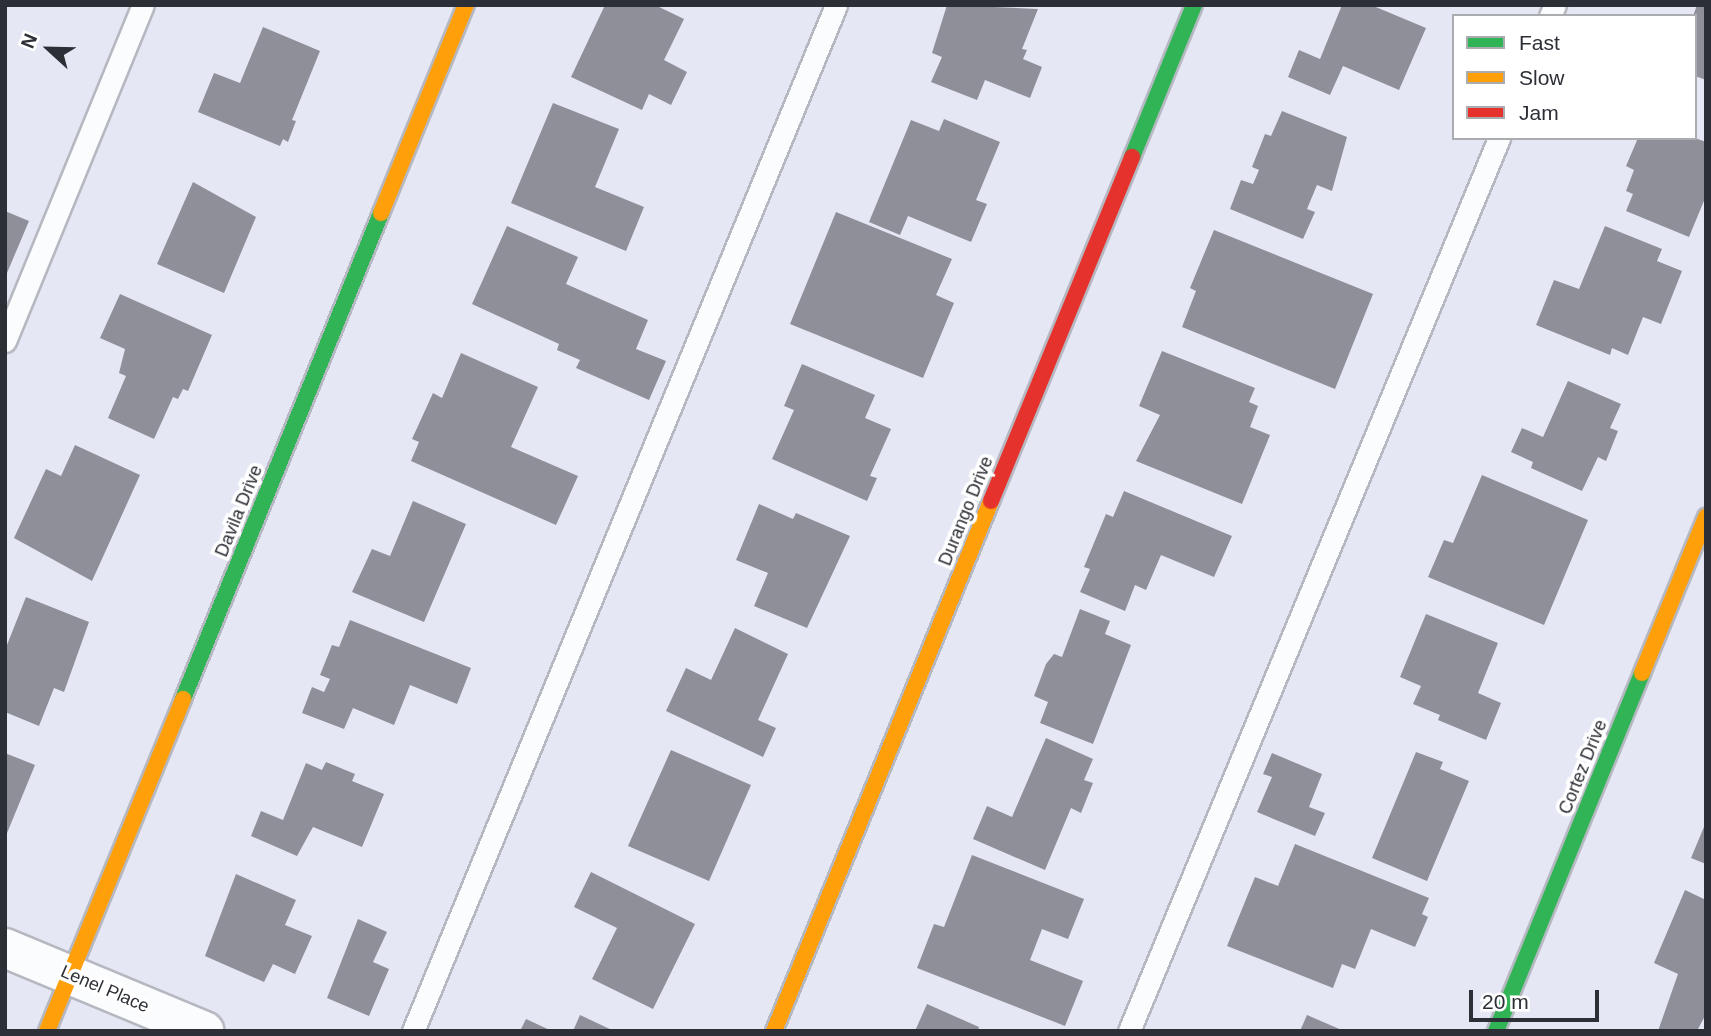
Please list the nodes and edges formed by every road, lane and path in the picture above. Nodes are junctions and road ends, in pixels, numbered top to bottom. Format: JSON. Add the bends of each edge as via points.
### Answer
{"nodes":[{"id":1,"x":143,"y":5,"type":"edge"},
{"id":2,"x":466,"y":5,"type":"edge"},
{"id":3,"x":836,"y":5,"type":"edge"},
{"id":4,"x":1194,"y":5,"type":"edge"},
{"id":5,"x":1498,"y":140,"type":"edge"},
{"id":6,"x":5,"y":341,"type":"edge"},
{"id":7,"x":1706,"y":517,"type":"edge"},
{"id":8,"x":5,"y":948,"type":"edge"},
{"id":9,"x":70,"y":974,"type":"junction"},
{"id":10,"x":47,"y":1031,"type":"edge"},
{"id":11,"x":204,"y":1031,"type":"edge"},
{"id":12,"x":413,"y":1031,"type":"edge"},
{"id":13,"x":774,"y":1031,"type":"edge"},
{"id":14,"x":1129,"y":1031,"type":"edge"},
{"id":15,"x":1496,"y":1031,"type":"edge"}],
"edges":[{"from":1,"to":6,"type":"lane"},
{"from":2,"to":9,"type":"street","name":"Davila Drive"},
{"from":3,"to":12,"type":"lane"},
{"from":4,"to":13,"type":"street","name":"Durango Drive"},
{"from":5,"to":14,"type":"lane"},
{"from":7,"to":15,"type":"street","name":"Cortez Drive"},
{"from":8,"to":9,"type":"street","name":"Lenel Place"},
{"from":9,"to":10,"type":"street","name":"Davila Drive"},
{"from":9,"to":11,"type":"street","name":"Lenel Place"}]}
